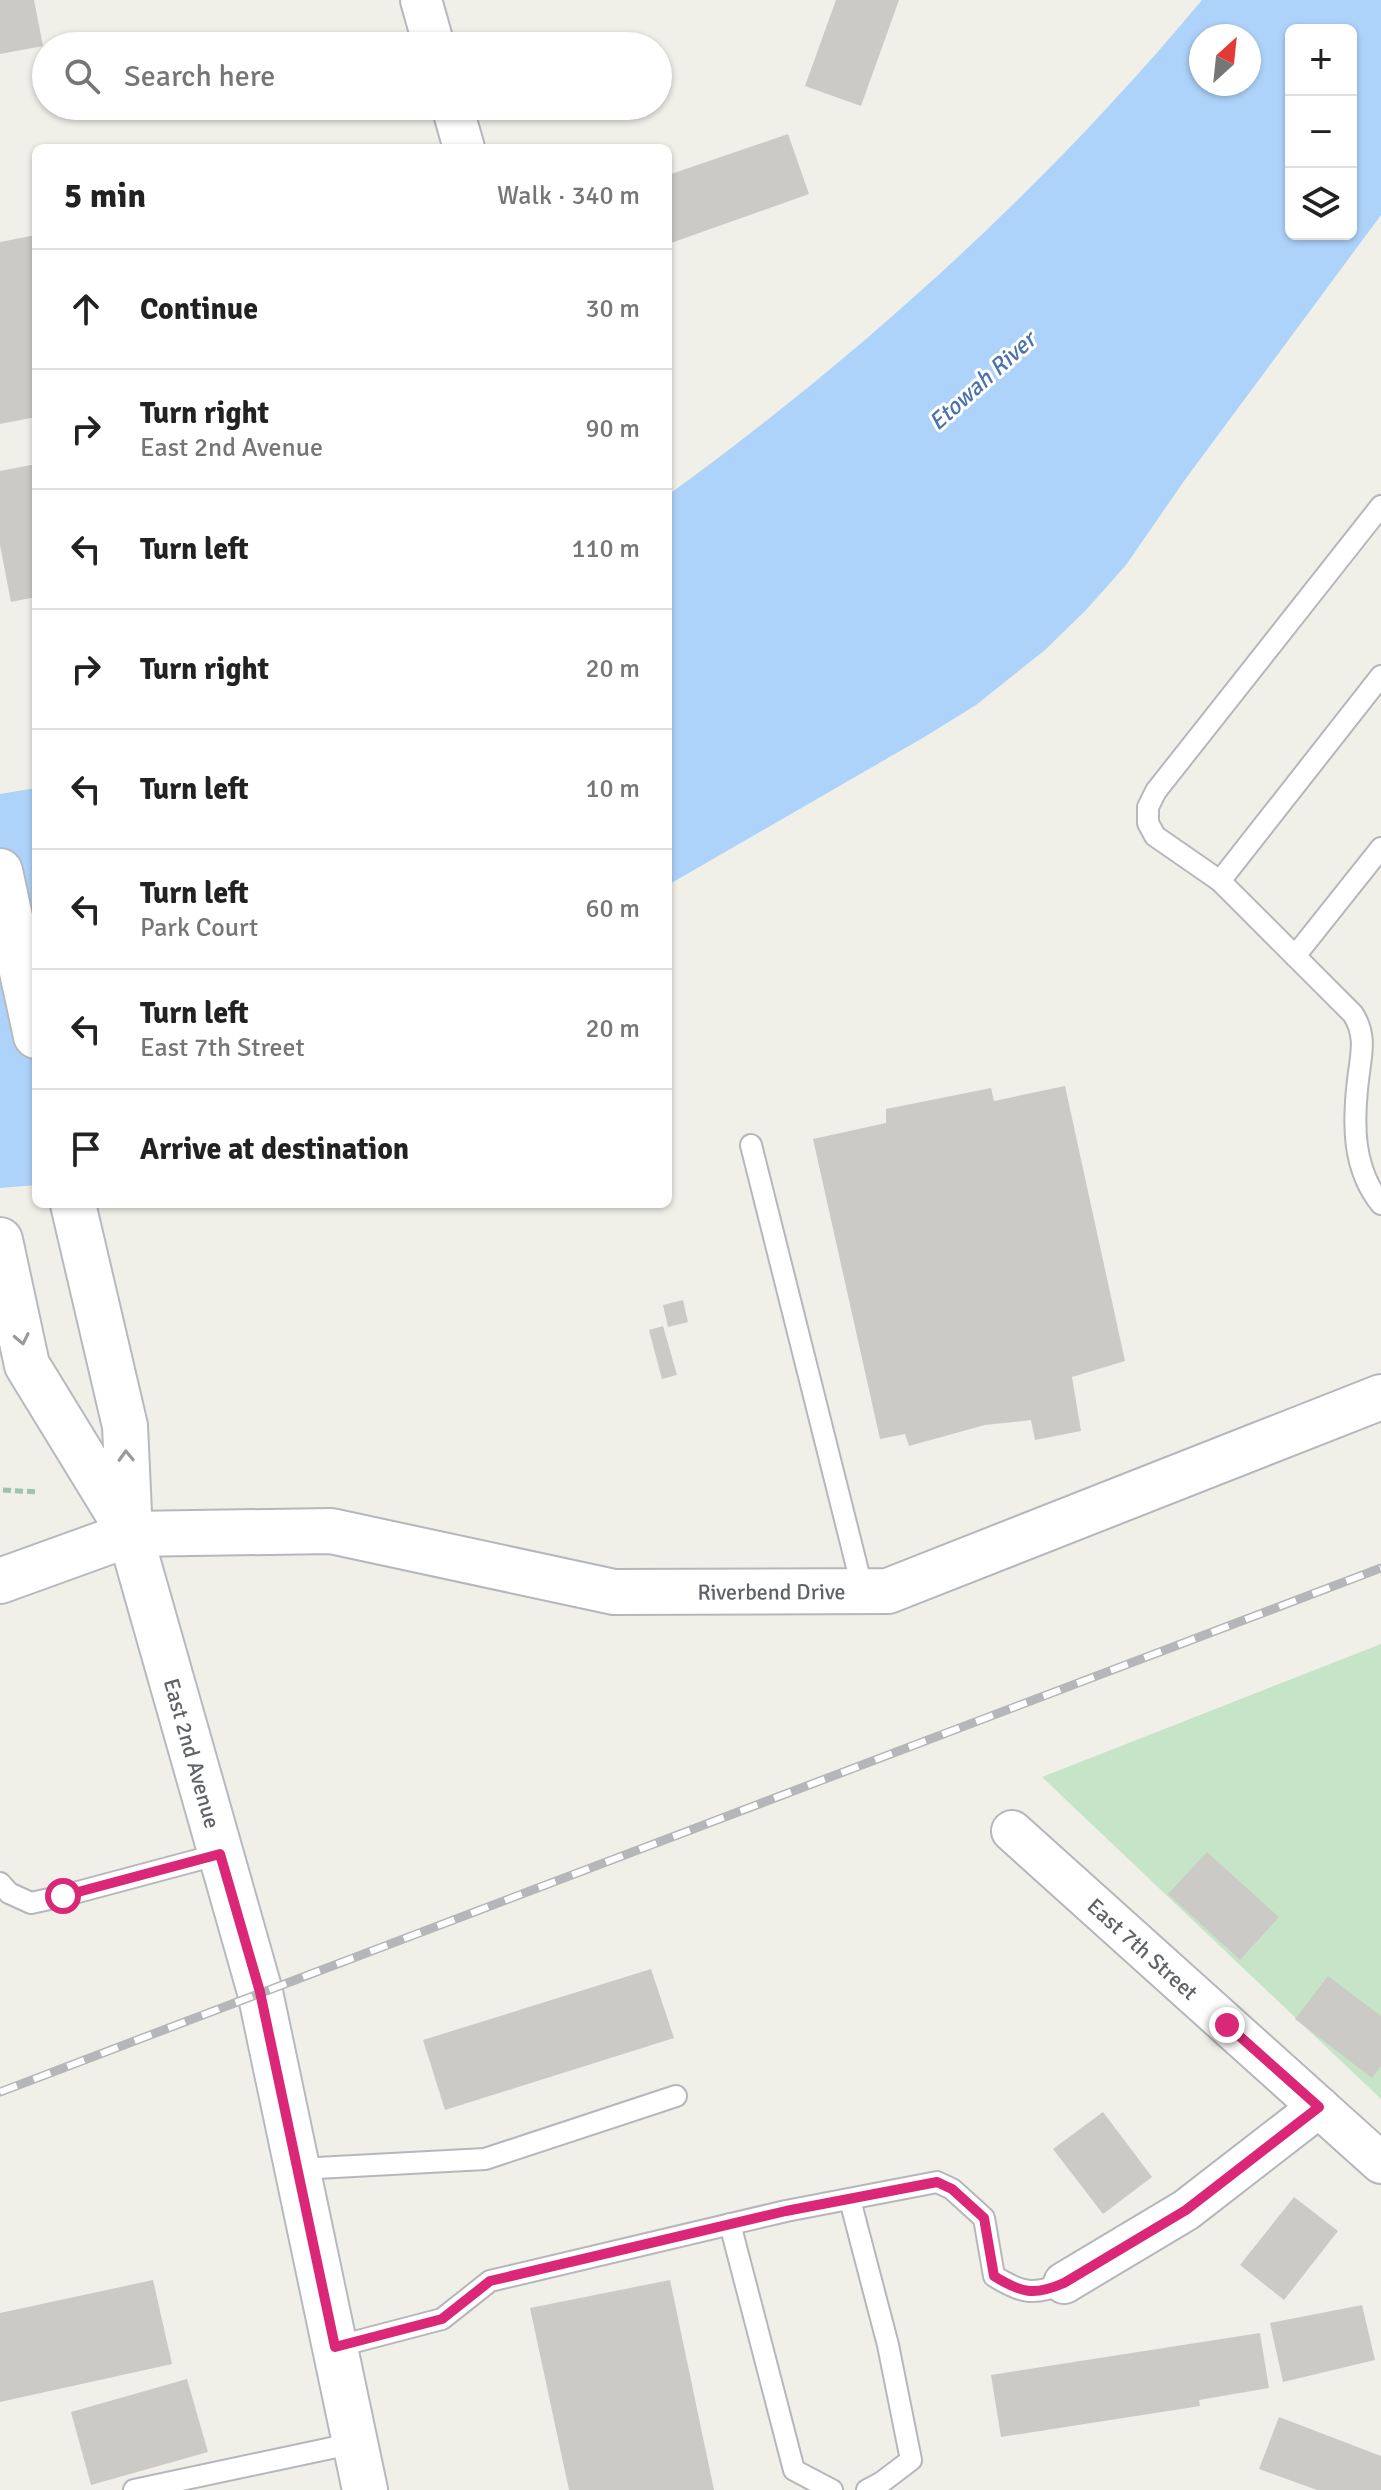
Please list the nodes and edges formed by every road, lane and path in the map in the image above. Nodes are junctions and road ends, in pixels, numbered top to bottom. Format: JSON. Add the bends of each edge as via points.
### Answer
{"nodes":[{"id":1,"x":421,"y":0,"type":"edge"},
{"id":2,"x":430,"y":32,"type":"edge"},
{"id":3,"x":456,"y":120,"type":"edge"},
{"id":4,"x":463,"y":144,"type":"edge"},
{"id":5,"x":1381,"y":506,"type":"edge"},
{"id":6,"x":1381,"y":676,"type":"edge"},
{"id":7,"x":1381,"y":848,"type":"edge"},
{"id":8,"x":0,"y":871,"type":"edge"},
{"id":9,"x":1220,"y":881,"type":"junction"},
{"id":10,"x":1295,"y":956,"type":"junction"},
{"id":11,"x":32,"y":1018,"type":"edge"},
{"id":12,"x":751,"y":1145,"type":"dead end"},
{"id":13,"x":1381,"y":1204,"type":"edge"},
{"id":14,"x":74,"y":1208,"type":"edge"},
{"id":15,"x":3,"y":1251,"type":"edge"},
{"id":16,"x":1381,"y":1397,"type":"edge"},
{"id":17,"x":3,"y":1490,"type":"dead end"},
{"id":18,"x":38,"y":1492,"type":"dead end"},
{"id":19,"x":130,"y":1534,"type":"junction"},
{"id":20,"x":0,"y":1581,"type":"edge"},
{"id":21,"x":863,"y":1591,"type":"junction"},
{"id":22,"x":1012,"y":1831,"type":"dead end"},
{"id":23,"x":220,"y":1854,"type":"junction"},
{"id":24,"x":0,"y":1883,"type":"edge"},
{"id":25,"x":676,"y":2096,"type":"dead end"},
{"id":26,"x":1319,"y":2107,"type":"junction"},
{"id":27,"x":1381,"y":2163,"type":"edge"},
{"id":28,"x":298,"y":2169,"type":"junction"},
{"id":29,"x":850,"y":2200,"type":"junction"},
{"id":30,"x":730,"y":2224,"type":"junction"},
{"id":31,"x":1064,"y":2283,"type":"joint"},
{"id":32,"x":335,"y":2347,"type":"junction"},
{"id":33,"x":355,"y":2443,"type":"junction"},
{"id":34,"x":134,"y":2490,"type":"edge"},
{"id":35,"x":365,"y":2490,"type":"edge"},
{"id":36,"x":832,"y":2490,"type":"edge"},
{"id":37,"x":867,"y":2490,"type":"edge"}],
"edges":[{"from":1,"to":2,"type":"street"},
{"from":3,"to":4,"type":"street"},
{"from":5,"to":9,"type":"lane","via":[[1148,807],[1155,836]]},
{"from":6,"to":9,"type":"lane"},
{"from":7,"to":10,"type":"lane"},
{"from":8,"to":11,"type":"main road"},
{"from":9,"to":10,"type":"lane"},
{"from":10,"to":13,"type":"lane","via":[[1361,1027],[1364,1043],[1354,1134],[1361,1169]]},
{"from":12,"to":21,"type":"lane"},
{"from":19,"to":14,"type":"main road","name":"East 2nd Avenue","one_way":true,"via":[[125,1426]]},
{"from":15,"to":19,"type":"main road","name":"East 2nd Avenue","one_way":true,"via":[[27,1365]]},
{"from":16,"to":21,"type":"main road","name":"Riverbend Drive","via":[[888,1591]]},
{"from":17,"to":18,"type":"path"},
{"from":19,"to":20,"type":"main road","name":"Riverbend Drive"},
{"from":19,"to":21,"type":"main road","name":"Riverbend Drive","via":[[331,1531],[614,1592]]},
{"from":19,"to":23,"type":"main road","name":"East 2nd Avenue"},
{"from":22,"to":26,"type":"street","name":"East 7th Street"},
{"from":23,"to":24,"type":"lane","via":[[31,1903]]},
{"from":23,"to":28,"type":"main road","name":"East 2nd Avenue","via":[[260,1992]]},
{"from":25,"to":28,"type":"lane","via":[[485,2159]]},
{"from":26,"to":27,"type":"street","name":"East 7th Street"},
{"from":26,"to":31,"type":"street","via":[[1186,2210]]},
{"from":28,"to":32,"type":"main road","name":"East 2nd Avenue"},
{"from":29,"to":30,"type":"lane"},
{"from":29,"to":31,"type":"lane","via":[[937,2182],[984,2218],[994,2276],[1016,2290],[1044,2292]]},
{"from":29,"to":37,"type":"lane","via":[[911,2460]]},
{"from":30,"to":32,"type":"lane","via":[[490,2281],[442,2319]]},
{"from":30,"to":36,"type":"lane","via":[[794,2470]]},
{"from":32,"to":33,"type":"main road","name":"East 2nd Avenue"},
{"from":33,"to":34,"type":"lane"},
{"from":33,"to":35,"type":"main road","name":"East 2nd Avenue"}]}
